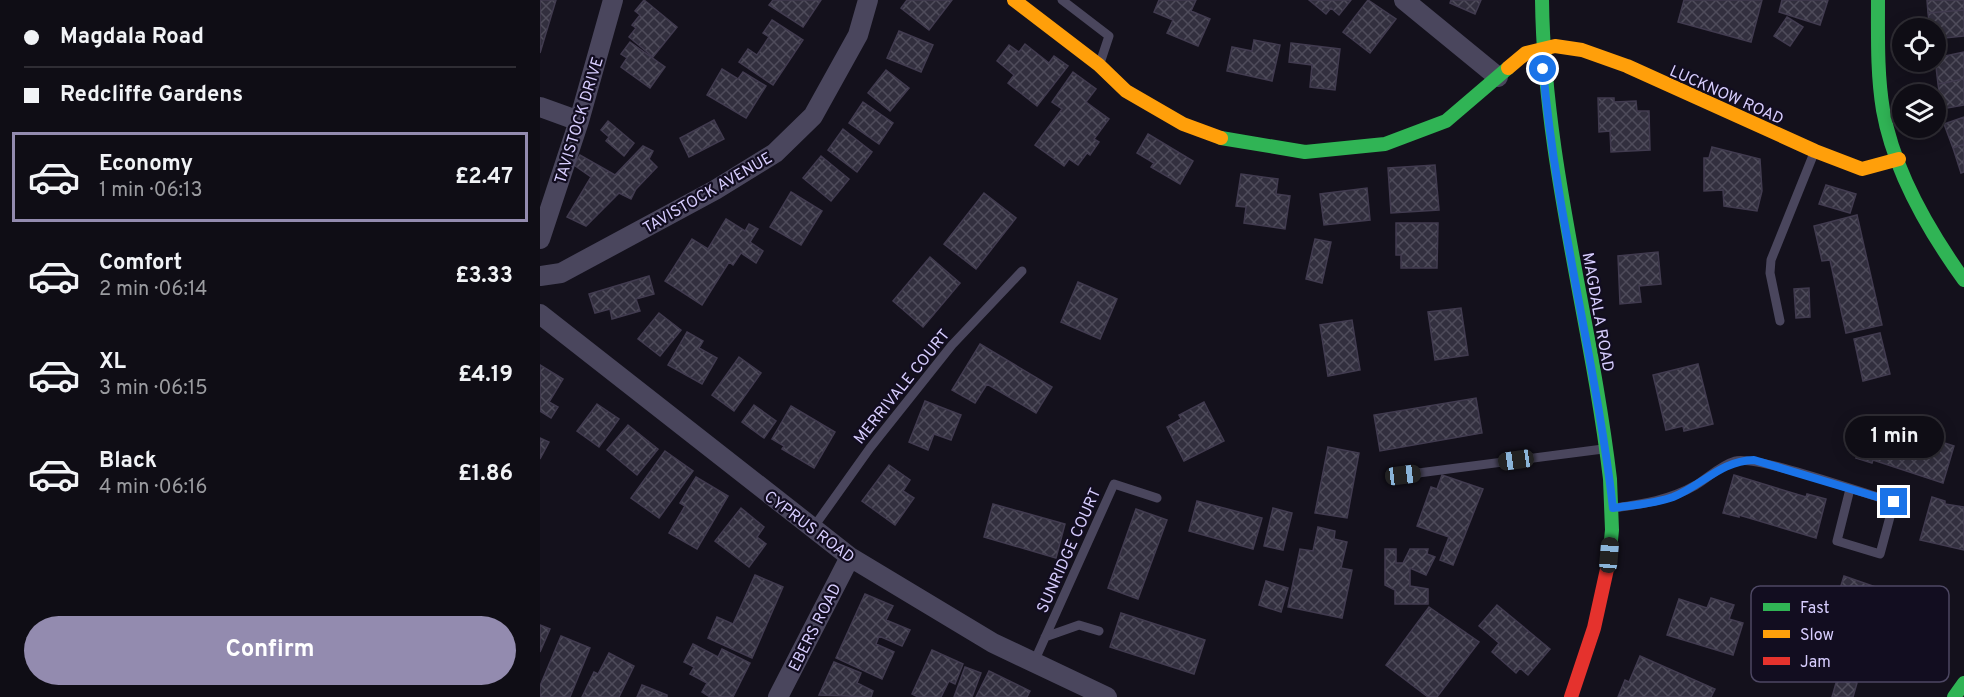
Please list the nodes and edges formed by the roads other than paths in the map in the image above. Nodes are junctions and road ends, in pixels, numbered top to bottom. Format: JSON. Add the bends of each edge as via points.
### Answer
{"nodes":[{"id":1,"x":613,"y":0,"type":"edge"},
{"id":2,"x":868,"y":0,"type":"edge"},
{"id":3,"x":1014,"y":0,"type":"edge"},
{"id":4,"x":1062,"y":0,"type":"edge"},
{"id":5,"x":1404,"y":0,"type":"edge"},
{"id":6,"x":1542,"y":0,"type":"edge"},
{"id":7,"x":1878,"y":0,"type":"edge"},
{"id":8,"x":1541,"y":50,"type":"junction"},
{"id":9,"x":1098,"y":65,"type":"junction"},
{"id":10,"x":1498,"y":77,"type":"junction"},
{"id":11,"x":540,"y":107,"type":"edge"},
{"id":12,"x":579,"y":121,"type":"junction"},
{"id":13,"x":1815,"y":151,"type":"junction"},
{"id":14,"x":1899,"y":159,"type":"junction"},
{"id":15,"x":540,"y":238,"type":"edge"},
{"id":16,"x":1022,"y":271,"type":"dead end"},
{"id":17,"x":540,"y":276,"type":"edge"},
{"id":18,"x":1964,"y":279,"type":"edge"},
{"id":19,"x":540,"y":314,"type":"edge"},
{"id":20,"x":1780,"y":321,"type":"dead end"},
{"id":21,"x":1606,"y":448,"type":"junction"},
{"id":22,"x":1403,"y":475,"type":"dead end"},
{"id":23,"x":1850,"y":489,"type":"junction"},
{"id":24,"x":1157,"y":498,"type":"dead end"},
{"id":25,"x":1613,"y":508,"type":"junction"},
{"id":26,"x":813,"y":528,"type":"junction"},
{"id":27,"x":850,"y":557,"type":"junction"},
{"id":28,"x":1099,"y":630,"type":"dead end"},
{"id":29,"x":1045,"y":637,"type":"junction"},
{"id":30,"x":1034,"y":662,"type":"junction"},
{"id":31,"x":1964,"y":683,"type":"edge"},
{"id":32,"x":778,"y":697,"type":"edge"},
{"id":33,"x":1107,"y":697,"type":"edge"},
{"id":34,"x":1571,"y":697,"type":"edge"},
{"id":35,"x":1954,"y":697,"type":"edge"}],
"edges":[{"from":1,"to":12,"type":"street","name":"TAVISTOCK DRIVE"},
{"from":2,"to":17,"type":"street","name":"TAVISTOCK AVENUE","via":[[858,35],[813,116],[775,153],[561,273]]},
{"from":3,"to":9,"type":"street"},
{"from":4,"to":9,"type":"lane","via":[[1109,36]]},
{"from":5,"to":10,"type":"street"},
{"from":6,"to":8,"type":"street","name":"MAGDALA ROAD"},
{"from":7,"to":14,"type":"street","via":[[1878,46],[1887,129]]},
{"from":8,"to":10,"type":"street","via":[[1526,53]]},
{"from":8,"to":13,"type":"street","name":"LUCKNOW ROAD","via":[[1555,46],[1593,54]]},
{"from":8,"to":21,"type":"street","name":"MAGDALA ROAD","via":[[1548,128]]},
{"from":9,"to":10,"type":"street","via":[[1126,91],[1183,124],[1221,138],[1305,152],[1385,144],[1446,121]]},
{"from":11,"to":12,"type":"street"},
{"from":12,"to":15,"type":"street","name":"TAVISTOCK DRIVE"},
{"from":13,"to":14,"type":"street","name":"LUCKNOW ROAD","via":[[1862,169]]},
{"from":13,"to":20,"type":"lane","via":[[1771,260]]},
{"from":14,"to":18,"type":"street","via":[[1922,211]]},
{"from":16,"to":26,"type":"lane","name":"MERRIVALE COURT","via":[[952,345]]},
{"from":19,"to":26,"type":"street","name":"CYPRUS ROAD"},
{"from":21,"to":22,"type":"lane"},
{"from":21,"to":25,"type":"street","name":"MAGDALA ROAD"},
{"from":23,"to":23,"type":"lane","via":[[1836,541],[1880,554],[1894,502]]},
{"from":23,"to":25,"type":"lane","via":[[1754,460],[1736,461],[1674,496]]},
{"from":24,"to":29,"type":"lane","name":"SUNRIDGE COURT","via":[[1114,484]]},
{"from":25,"to":34,"type":"street","name":"MAGDALA ROAD","via":[[1597,617]]},
{"from":26,"to":27,"type":"street","name":"CYPRUS ROAD"},
{"from":27,"to":30,"type":"street","name":"CYPRUS ROAD","via":[[993,643]]},
{"from":27,"to":32,"type":"street","name":"EBERS ROAD"},
{"from":28,"to":29,"type":"lane","name":"SUNRIDGE COURT","via":[[1079,625]]},
{"from":29,"to":30,"type":"lane","name":"SUNRIDGE COURT"},
{"from":30,"to":33,"type":"street","name":"CYPRUS ROAD"},
{"from":31,"to":35,"type":"street"}]}
